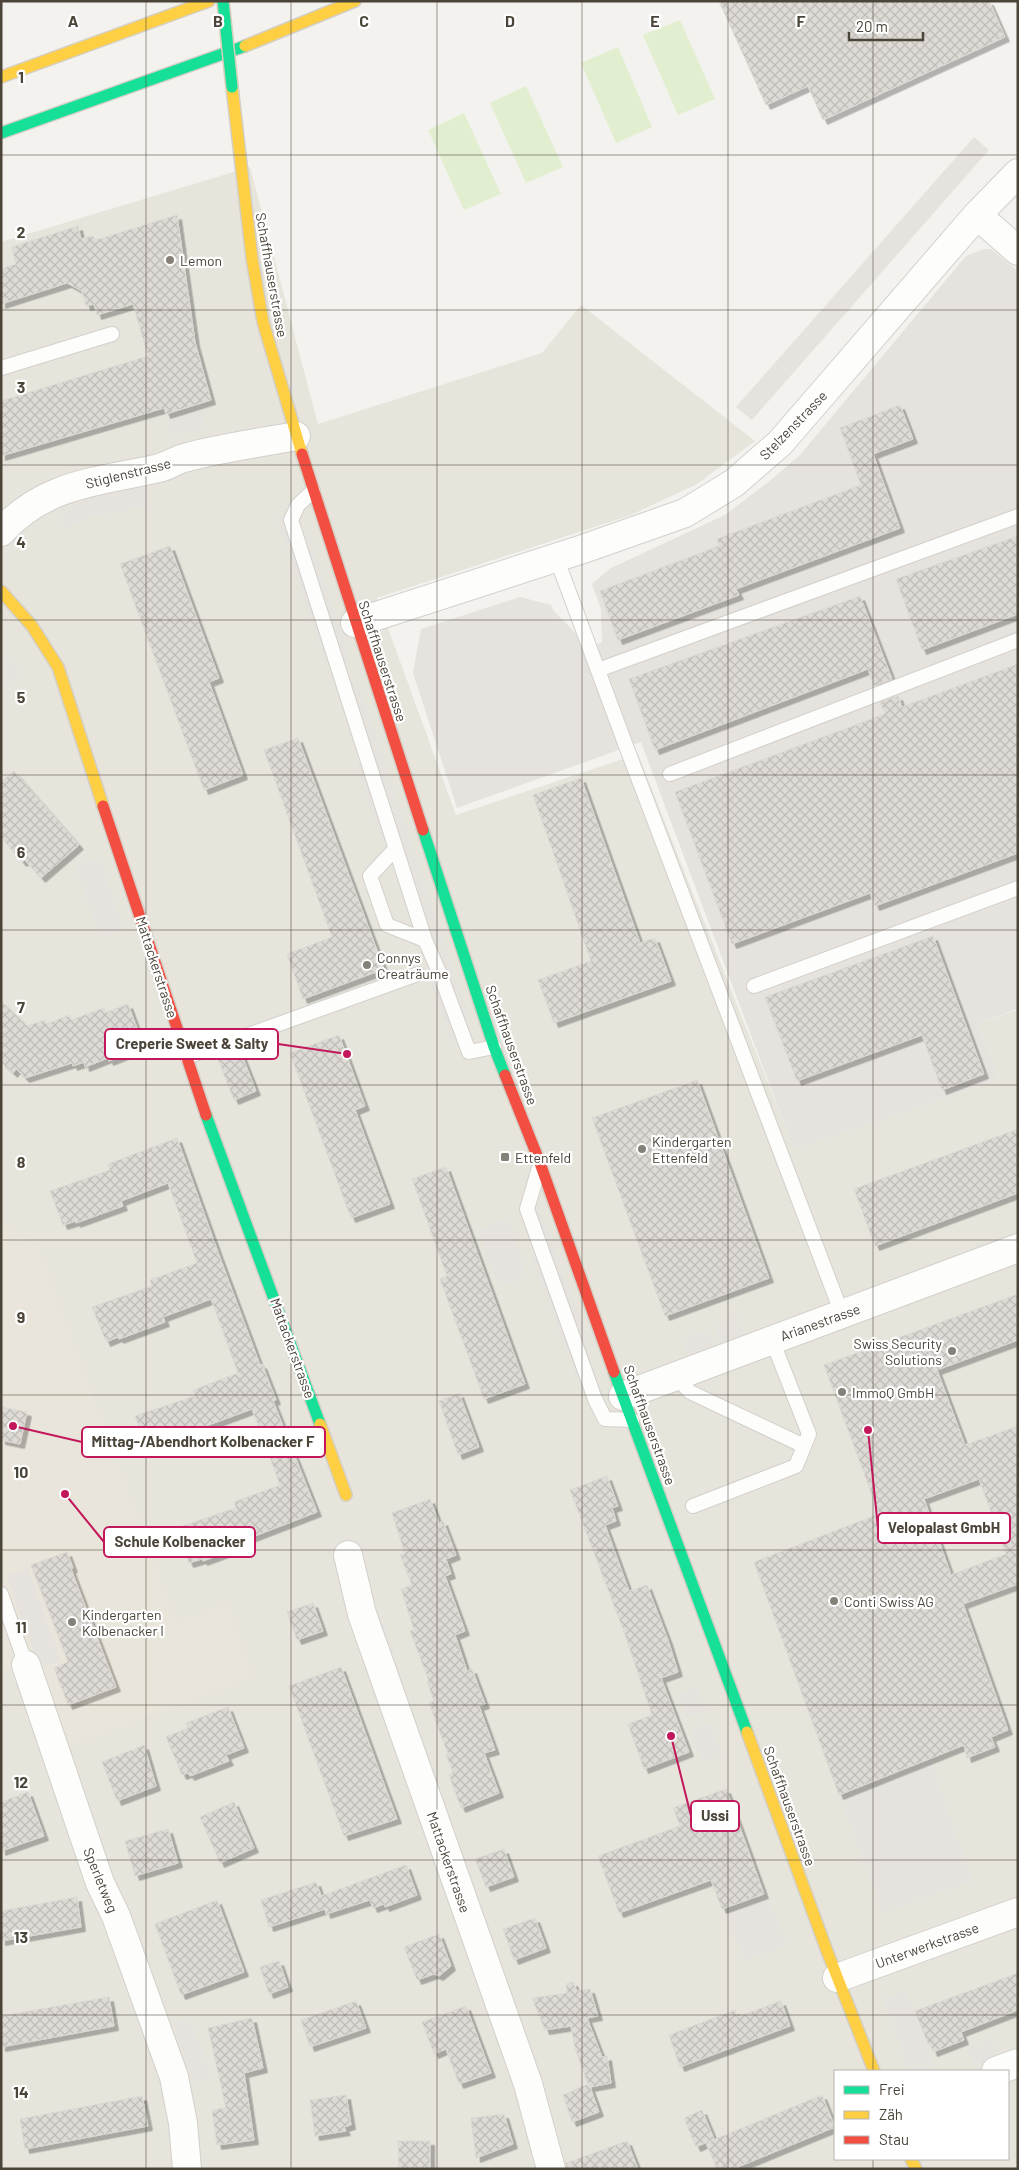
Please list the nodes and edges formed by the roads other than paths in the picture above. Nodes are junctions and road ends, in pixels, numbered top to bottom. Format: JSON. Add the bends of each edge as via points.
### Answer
{"nodes":[{"id":1,"x":209,"y":1,"type":"edge"},
{"id":2,"x":223,"y":1,"type":"edge"},
{"id":3,"x":355,"y":1,"type":"edge"},
{"id":4,"x":1,"y":77,"type":"edge"},
{"id":5,"x":1,"y":134,"type":"edge"},
{"id":6,"x":1018,"y":173,"type":"edge"},
{"id":7,"x":977,"y":215,"type":"junction"},
{"id":8,"x":1018,"y":251,"type":"edge"},
{"id":9,"x":112,"y":334,"type":"dead end"},
{"id":10,"x":1,"y":368,"type":"edge"},
{"id":11,"x":296,"y":436,"type":"junction"},
{"id":12,"x":313,"y":491,"type":"junction"},
{"id":13,"x":1018,"y":516,"type":"edge"},
{"id":14,"x":3,"y":524,"type":"edge"},
{"id":15,"x":556,"y":557,"type":"junction"},
{"id":16,"x":1,"y":591,"type":"edge"},
{"id":17,"x":355,"y":623,"type":"junction"},
{"id":18,"x":1018,"y":640,"type":"edge"},
{"id":19,"x":598,"y":670,"type":"junction"},
{"id":20,"x":670,"y":774,"type":"dead end"},
{"id":21,"x":395,"y":849,"type":"junction"},
{"id":22,"x":1018,"y":888,"type":"edge"},
{"id":23,"x":425,"y":940,"type":"junction"},
{"id":24,"x":418,"y":974,"type":"dead end"},
{"id":25,"x":754,"y":986,"type":"dead end"},
{"id":26,"x":494,"y":1047,"type":"junction"},
{"id":27,"x":187,"y":1057,"type":"junction"},
{"id":28,"x":540,"y":1163,"type":"junction"},
{"id":29,"x":1018,"y":1248,"type":"edge"},
{"id":30,"x":842,"y":1314,"type":"junction"},
{"id":31,"x":772,"y":1340,"type":"junction"},
{"id":32,"x":675,"y":1376,"type":"junction"},
{"id":33,"x":627,"y":1408,"type":"junction"},
{"id":34,"x":804,"y":1446,"type":"junction"},
{"id":35,"x":346,"y":1495,"type":"dead end"},
{"id":36,"x":693,"y":1506,"type":"dead end"},
{"id":37,"x":348,"y":1555,"type":"dead end"},
{"id":38,"x":1,"y":1594,"type":"edge"},
{"id":39,"x":26,"y":1665,"type":"joint"},
{"id":40,"x":1018,"y":1912,"type":"edge"},
{"id":41,"x":837,"y":1978,"type":"junction"},
{"id":42,"x":1018,"y":2063,"type":"edge"},
{"id":43,"x":874,"y":2070,"type":"edge"},
{"id":44,"x":999,"y":2070,"type":"edge"},
{"id":45,"x":187,"y":2169,"type":"edge"},
{"id":46,"x":551,"y":2169,"type":"edge"}],
"edges":[{"from":1,"to":4,"type":"main road"},
{"from":2,"to":11,"type":"main road","name":"Schaffhauserstrasse","bridge":true,"via":[[245,215],[263,322]]},
{"from":3,"to":5,"type":"main road","via":[[236,49]]},
{"from":6,"to":7,"type":"street","name":"Stelzenstrasse"},
{"from":7,"to":8,"type":"street"},
{"from":7,"to":15,"type":"street","name":"Stelzenstrasse","via":[[780,443],[734,483],[685,513]]},
{"from":9,"to":10,"type":"lane"},
{"from":11,"to":12,"type":"main road","name":"Schaffhauserstrasse"},
{"from":11,"to":14,"type":"street","name":"Stiglenstrasse","via":[[183,458],[162,467],[69,487]]},
{"from":12,"to":17,"type":"main road","name":"Schaffhauserstrasse"},
{"from":12,"to":21,"type":"lane","via":[[298,505],[291,520]]},
{"from":13,"to":19,"type":"lane"},
{"from":15,"to":17,"type":"street","name":"Stelzenstrasse"},
{"from":15,"to":19,"type":"lane"},
{"from":16,"to":27,"type":"main road","name":"Mattackerstrasse","via":[[31,622],[58,667]]},
{"from":17,"to":26,"type":"main road","name":"Schaffhauserstrasse"},
{"from":18,"to":20,"type":"lane"},
{"from":19,"to":30,"type":"lane"},
{"from":21,"to":23,"type":"lane"},
{"from":21,"to":23,"type":"lane","via":[[370,876],[387,925]]},
{"from":22,"to":25,"type":"lane"},
{"from":23,"to":26,"type":"lane","via":[[469,1052]]},
{"from":24,"to":27,"type":"lane"},
{"from":26,"to":28,"type":"main road","name":"Schaffhauserstrasse"},
{"from":27,"to":35,"type":"main road","name":"Mattackerstrasse"},
{"from":28,"to":33,"type":"main road","name":"Schaffhauserstrasse"},
{"from":28,"to":33,"type":"lane","via":[[527,1208],[605,1419]]},
{"from":29,"to":30,"type":"street","name":"Arianestrasse"},
{"from":30,"to":31,"type":"street","name":"Arianestrasse"},
{"from":31,"to":32,"type":"street","name":"Arianestrasse"},
{"from":31,"to":34,"type":"lane","via":[[809,1434]]},
{"from":32,"to":33,"type":"street","name":"Arianestrasse"},
{"from":32,"to":34,"type":"lane","via":[[690,1392]]},
{"from":33,"to":41,"type":"main road","name":"Schaffhauserstrasse"},
{"from":34,"to":36,"type":"lane","via":[[796,1466]]},
{"from":37,"to":46,"type":"street","name":"Mattackerstrasse","via":[[362,1614],[528,2084]]},
{"from":38,"to":39,"type":"lane","name":"Sperletweg"},
{"from":39,"to":45,"type":"street","name":"Sperletweg","via":[[100,1883],[116,1916],[174,2077]]},
{"from":40,"to":41,"type":"street","name":"Unterwerkstrasse"},
{"from":41,"to":43,"type":"main road","name":"Schaffhauserstrasse"},
{"from":42,"to":44,"type":"street"}]}
